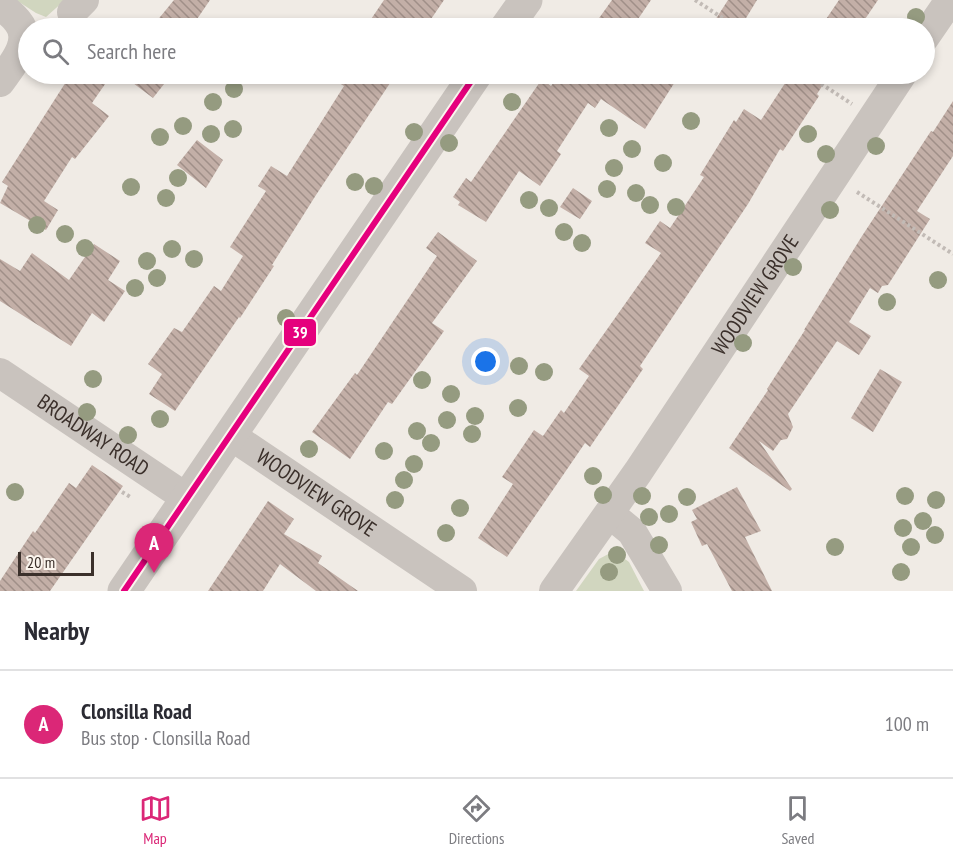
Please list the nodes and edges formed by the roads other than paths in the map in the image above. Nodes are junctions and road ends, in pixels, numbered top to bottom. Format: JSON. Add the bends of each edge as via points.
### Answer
{"nodes":[{"id":1,"x":526,"y":0,"type":"edge"},
{"id":2,"x":950,"y":0,"type":"edge"},
{"id":3,"x":0,"y":5,"type":"edge"},
{"id":4,"x":513,"y":18,"type":"edge"},
{"id":5,"x":18,"y":21,"type":"edge"},
{"id":6,"x":935,"y":22,"type":"edge"},
{"id":7,"x":18,"y":55,"type":"edge"},
{"id":8,"x":0,"y":82,"type":"edge"},
{"id":9,"x":469,"y":84,"type":"edge"},
{"id":10,"x":895,"y":84,"type":"edge"},
{"id":11,"x":0,"y":373,"type":"edge"},
{"id":12,"x":230,"y":435,"type":"junction"},
{"id":13,"x":188,"y":499,"type":"junction"},
{"id":14,"x":610,"y":514,"type":"junction"},
{"id":15,"x":124,"y":591,"type":"edge"},
{"id":16,"x":462,"y":591,"type":"edge"},
{"id":17,"x":554,"y":591,"type":"edge"},
{"id":18,"x":667,"y":591,"type":"edge"}],
"edges":[{"from":1,"to":4,"type":"street"},
{"from":2,"to":6,"type":"street"},
{"from":3,"to":5,"type":"street"},
{"from":7,"to":8,"type":"street"},
{"from":9,"to":12,"type":"street"},
{"from":10,"to":14,"type":"street","name":"WOODVIEW GROVE"},
{"from":11,"to":13,"type":"street","name":"BROADWAY ROAD"},
{"from":12,"to":13,"type":"street"},
{"from":12,"to":16,"type":"street","name":"WOODVIEW GROVE"},
{"from":13,"to":15,"type":"street"},
{"from":14,"to":17,"type":"street","name":"WOODVIEW GROVE"},
{"from":14,"to":18,"type":"street","via":[[632,532]]}]}
